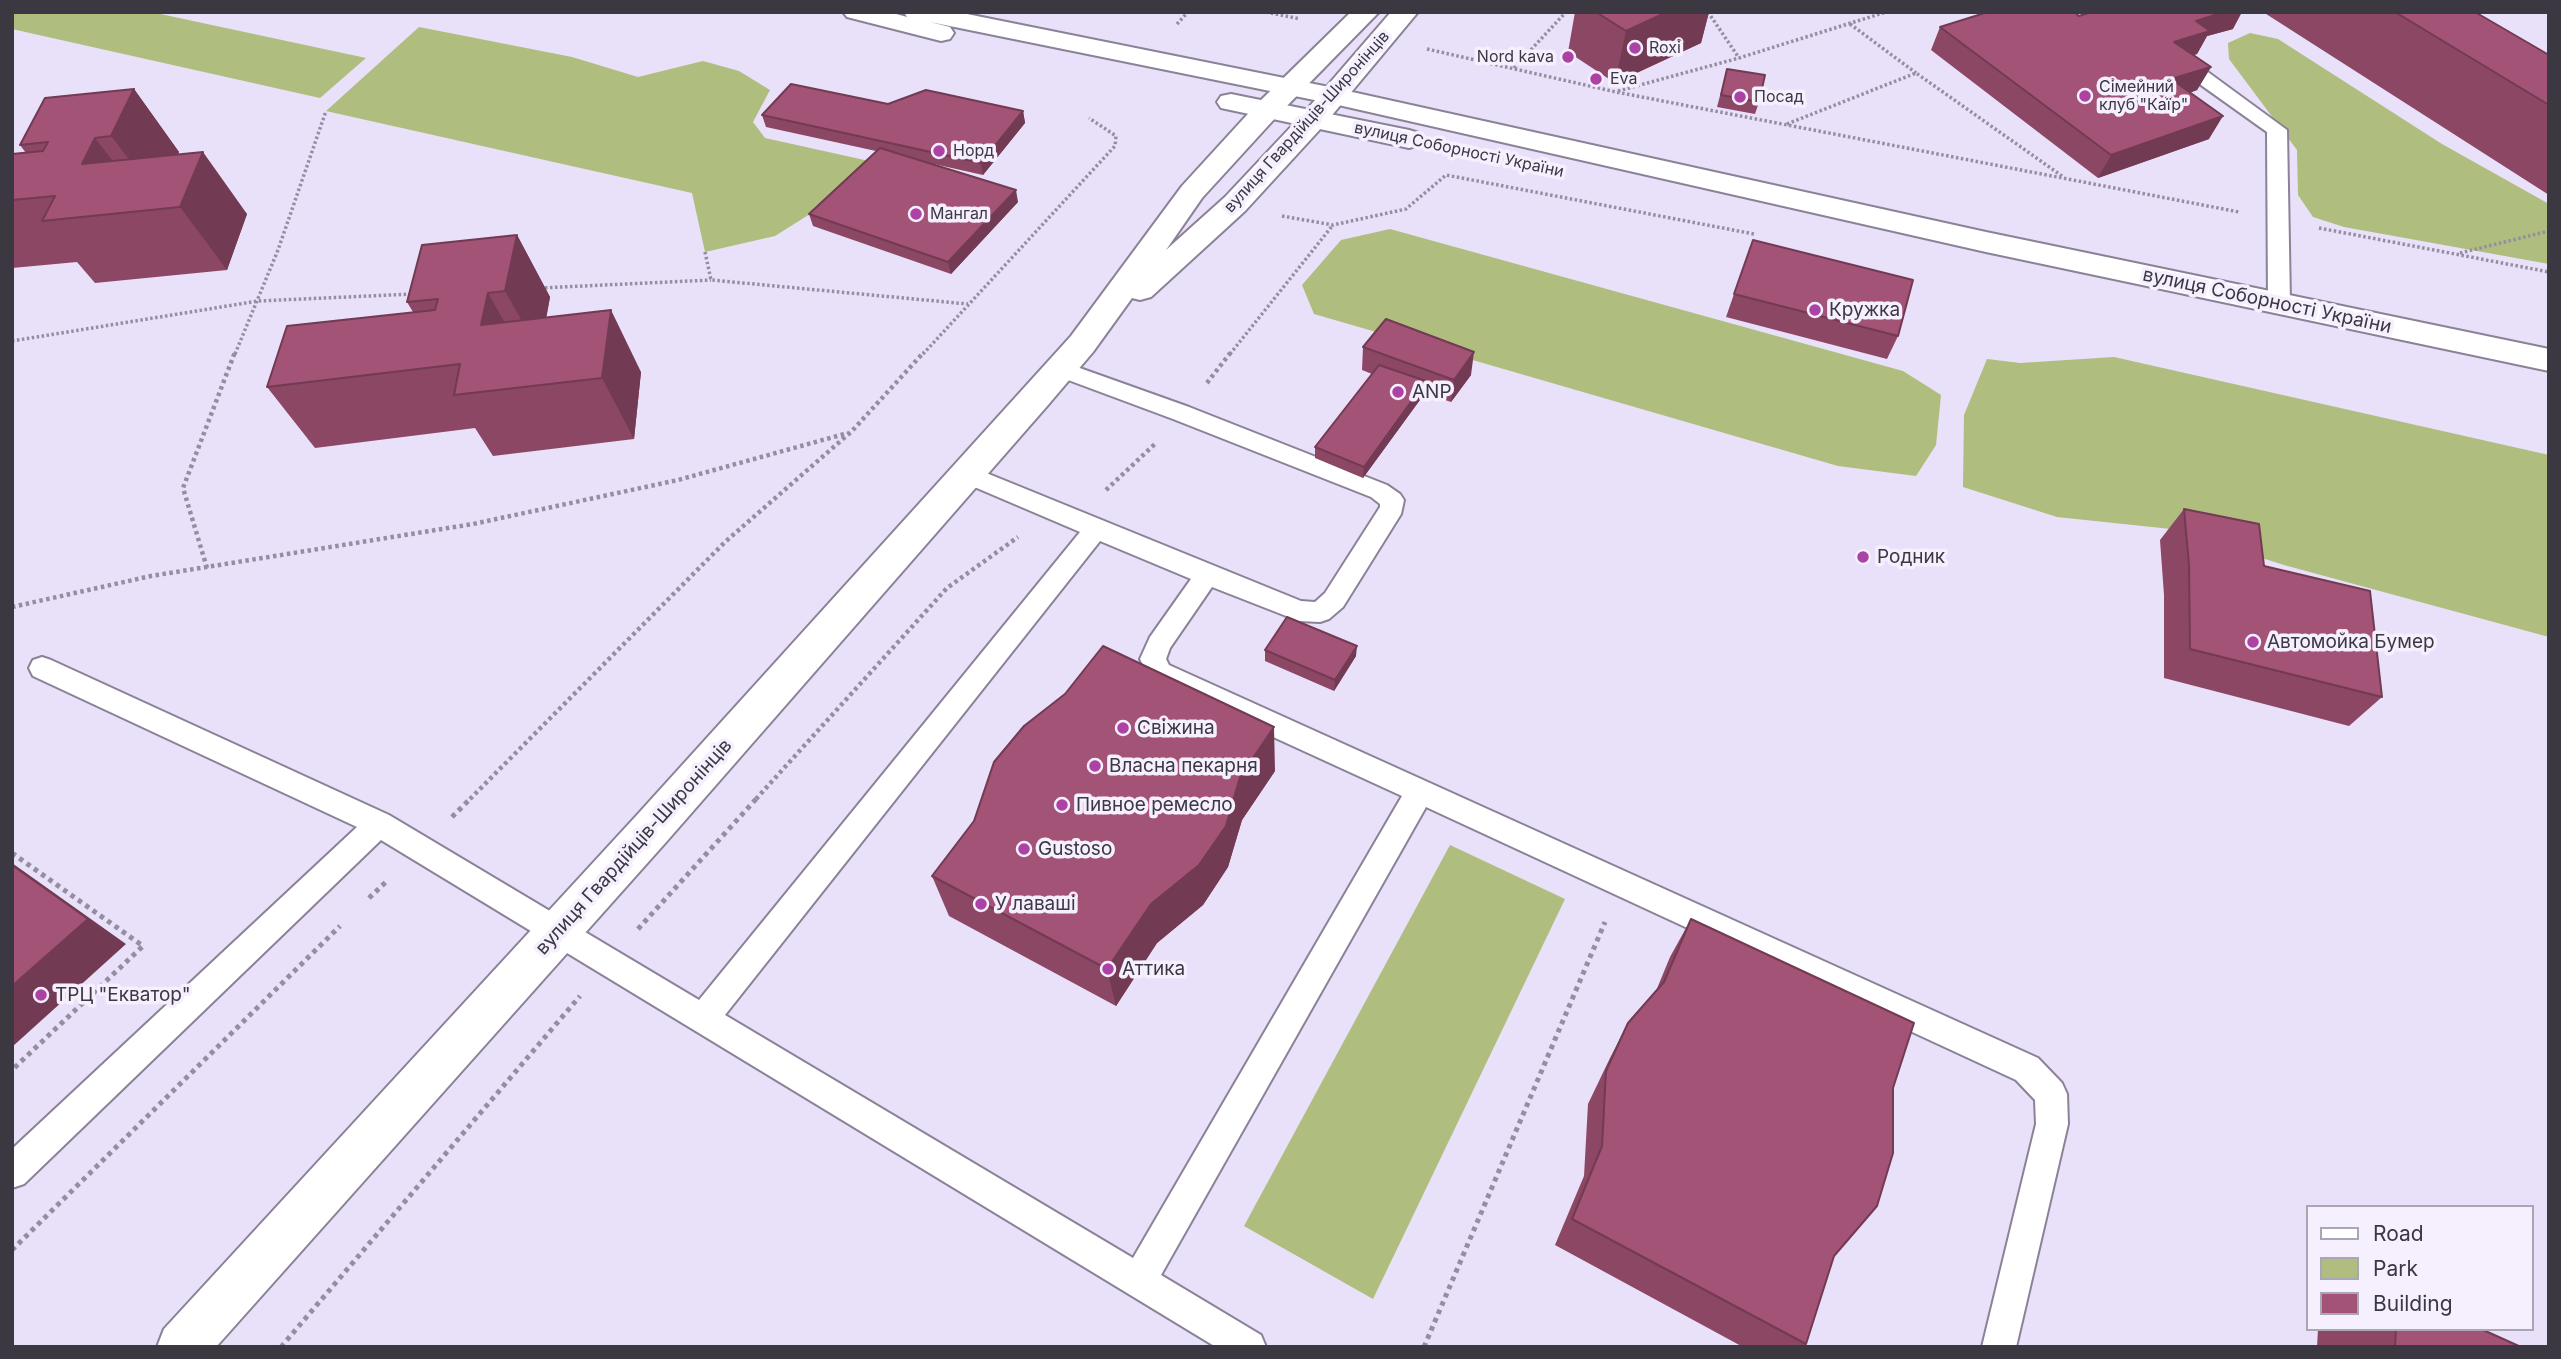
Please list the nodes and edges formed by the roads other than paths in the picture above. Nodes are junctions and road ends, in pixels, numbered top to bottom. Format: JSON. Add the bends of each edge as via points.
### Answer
{"nodes":[{"id":1,"x":856,"y":12,"type":"edge"},
{"id":2,"x":917,"y":12,"type":"edge"},
{"id":3,"x":1366,"y":12,"type":"edge"},
{"id":4,"x":1405,"y":12,"type":"edge"},
{"id":5,"x":2194,"y":71,"type":"edge"},
{"id":6,"x":1291,"y":87,"type":"junction"},
{"id":7,"x":1334,"y":96,"type":"junction"},
{"id":8,"x":1267,"y":110,"type":"junction"},
{"id":9,"x":1313,"y":120,"type":"junction"},
{"id":10,"x":1986,"y":242,"type":"junction"},
{"id":11,"x":2279,"y":303,"type":"junction"},
{"id":12,"x":1082,"y":344,"type":"junction"},
{"id":13,"x":2549,"y":360,"type":"edge"},
{"id":14,"x":1060,"y":369,"type":"junction"},
{"id":15,"x":966,"y":474,"type":"junction"},
{"id":16,"x":1096,"y":529,"type":"junction"},
{"id":17,"x":1207,"y":575,"type":"junction"},
{"id":18,"x":42,"y":668,"type":"dead end"},
{"id":19,"x":1420,"y":791,"type":"junction"},
{"id":20,"x":379,"y":824,"type":"junction"},
{"id":21,"x":558,"y":930,"type":"junction"},
{"id":22,"x":704,"y":1018,"type":"junction"},
{"id":23,"x":12,"y":1172,"type":"edge"},
{"id":24,"x":1139,"y":1280,"type":"junction"},
{"id":25,"x":182,"y":1347,"type":"edge"},
{"id":26,"x":1249,"y":1347,"type":"edge"},
{"id":27,"x":2000,"y":1347,"type":"edge"}],
"edges":[{"from":1,"to":8,"type":"street","name":"вулиця Соборності України"},
{"from":2,"to":6,"type":"street","name":"вулиця Соборності України"},
{"from":3,"to":6,"type":"street","name":"вулиця Гвардійців-Широнінців"},
{"from":4,"to":7,"type":"street","name":"вулиця Гвардійців-Широнінців"},
{"from":5,"to":11,"type":"lane","via":[[2277,130]]},
{"from":6,"to":7,"type":"street","name":"вулиця Соборності України"},
{"from":6,"to":8,"type":"street","name":"вулиця Гвардійців-Широнінців"},
{"from":7,"to":9,"type":"street","name":"вулиця Гвардійців-Широнінців"},
{"from":7,"to":10,"type":"street","name":"вулиця Соборності України"},
{"from":8,"to":9,"type":"street","name":"вулиця Соборності України"},
{"from":8,"to":12,"type":"street","name":"вулиця Гвардійців-Широнінців","via":[[1192,192]]},
{"from":9,"to":10,"type":"street","name":"вулиця Соборності України","via":[[1655,193]]},
{"from":9,"to":12,"type":"street","name":"вулиця Гвардійців-Широнінців","via":[[1235,204]]},
{"from":10,"to":11,"type":"street","name":"вулиця Соборності України"},
{"from":11,"to":13,"type":"street","name":"вулиця Соборності України"},
{"from":12,"to":14,"type":"street","name":"вулиця Гвардійців-Широнінців"},
{"from":14,"to":15,"type":"street","name":"вулиця Гвардійців-Широнінців"},
{"from":14,"to":17,"type":"lane","via":[[1379,491],[1392,500],[1392,509],[1334,600],[1320,612],[1299,611]]},
{"from":15,"to":16,"type":"lane"},
{"from":15,"to":21,"type":"street","name":"вулиця Гвардійців-Широнінців"},
{"from":16,"to":17,"type":"lane"},
{"from":16,"to":22,"type":"lane"},
{"from":17,"to":19,"type":"lane","via":[[1159,644],[1153,659],[1160,673]]},
{"from":18,"to":20,"type":"lane"},
{"from":19,"to":24,"type":"lane"},
{"from":19,"to":27,"type":"lane","via":[[2026,1069],[2051,1094],[2052,1124]]},
{"from":20,"to":21,"type":"lane"},
{"from":20,"to":23,"type":"lane"},
{"from":21,"to":22,"type":"lane"},
{"from":21,"to":25,"type":"street","name":"вулиця Гвардійців-Широнінців"},
{"from":22,"to":24,"type":"lane"},
{"from":24,"to":26,"type":"lane"}]}
